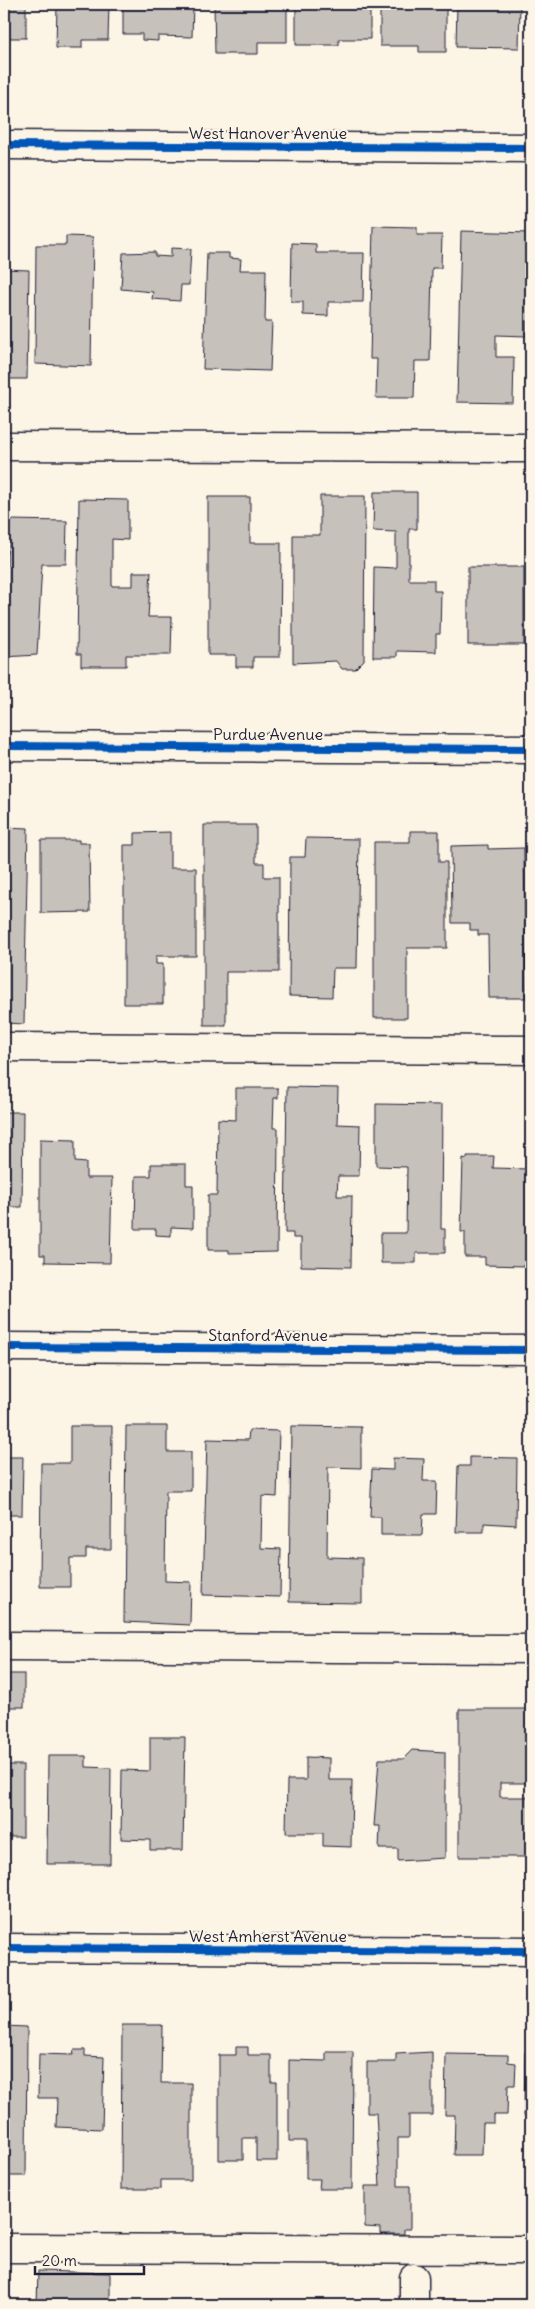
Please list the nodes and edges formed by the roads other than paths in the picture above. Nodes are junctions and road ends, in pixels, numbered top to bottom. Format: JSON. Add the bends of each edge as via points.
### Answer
{"nodes":[{"id":1,"x":4,"y":145,"type":"edge"},
{"id":2,"x":531,"y":148,"type":"edge"},
{"id":3,"x":4,"y":446,"type":"edge"},
{"id":4,"x":531,"y":448,"type":"edge"},
{"id":5,"x":4,"y":746,"type":"edge"},
{"id":6,"x":531,"y":748,"type":"edge"},
{"id":7,"x":4,"y":1047,"type":"edge"},
{"id":8,"x":531,"y":1050,"type":"edge"},
{"id":9,"x":4,"y":1347,"type":"edge"},
{"id":10,"x":531,"y":1350,"type":"edge"},
{"id":11,"x":4,"y":1646,"type":"edge"},
{"id":12,"x":531,"y":1649,"type":"edge"},
{"id":13,"x":4,"y":1948,"type":"edge"},
{"id":14,"x":531,"y":1951,"type":"edge"},
{"id":15,"x":4,"y":2248,"type":"edge"},
{"id":16,"x":531,"y":2250,"type":"edge"},
{"id":17,"x":414,"y":2278,"type":"dead end"},
{"id":18,"x":414,"y":2305,"type":"edge"}],
"edges":[{"from":1,"to":2,"type":"street","name":"West Hanover Avenue"},
{"from":3,"to":4,"type":"street"},
{"from":5,"to":6,"type":"street","name":"Purdue Avenue"},
{"from":7,"to":8,"type":"street"},
{"from":9,"to":10,"type":"street","name":"Stanford Avenue"},
{"from":11,"to":12,"type":"street"},
{"from":13,"to":14,"type":"street","name":"West Amherst Avenue"},
{"from":15,"to":16,"type":"street"},
{"from":17,"to":18,"type":"street"}]}
